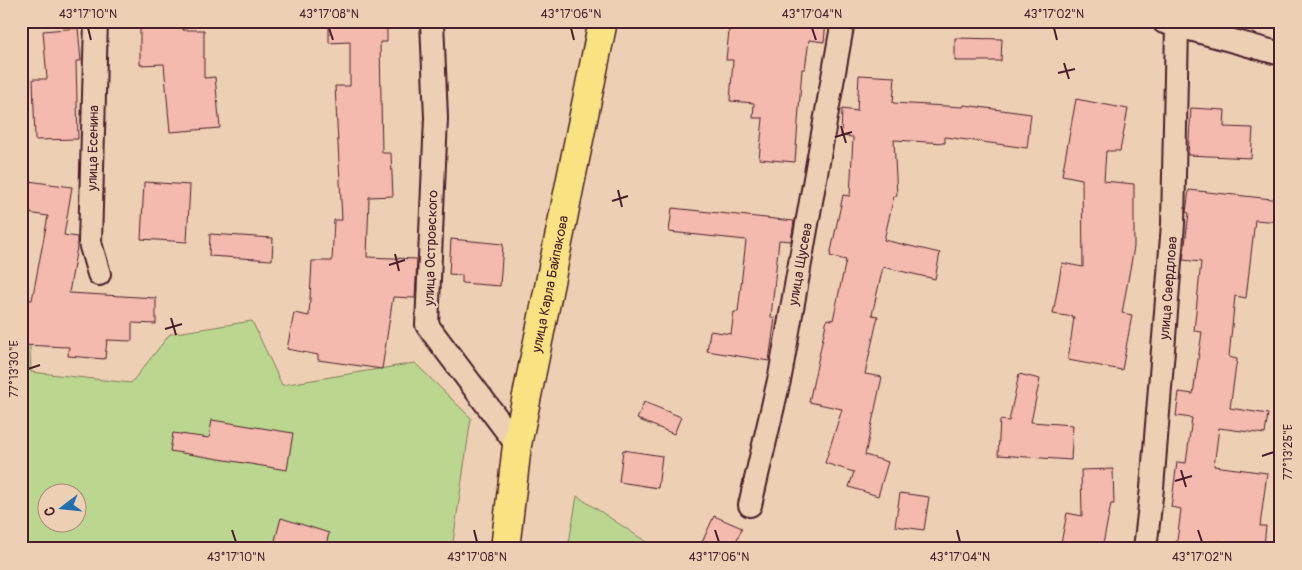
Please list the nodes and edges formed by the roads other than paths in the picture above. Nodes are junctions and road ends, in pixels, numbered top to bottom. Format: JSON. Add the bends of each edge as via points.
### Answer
{"nodes":[{"id":1,"x":96,"y":21,"type":"edge"},
{"id":2,"x":432,"y":21,"type":"edge"},
{"id":3,"x":602,"y":21,"type":"edge"},
{"id":4,"x":843,"y":21,"type":"edge"},
{"id":5,"x":1170,"y":24,"type":"edge"},
{"id":6,"x":1235,"y":31,"type":"edge"},
{"id":7,"x":1281,"y":54,"type":"edge"},
{"id":8,"x":99,"y":274,"type":"dead end"},
{"id":9,"x":517,"y":445,"type":"junction"},
{"id":10,"x":750,"y":505,"type":"dead end"},
{"id":11,"x":505,"y":549,"type":"edge"},
{"id":12,"x":1145,"y":549,"type":"edge"}],
"edges":[{"from":1,"to":8,"type":"street","name":"улица Есенина","via":[[90,244]]},
{"from":2,"to":9,"type":"street","name":"улица Островского","via":[[436,118],[428,325]]},
{"from":3,"to":9,"type":"main road","name":"улица Карла Байпакова"},
{"from":4,"to":10,"type":"street","name":"улица Щусева","via":[[780,376]]},
{"from":5,"to":6,"type":"street"},
{"from":5,"to":12,"type":"street","name":"улица Свердлова","via":[[1173,224]]},
{"from":6,"to":7,"type":"street"},
{"from":9,"to":11,"type":"main road","name":"улица Карла Байпакова"}]}
